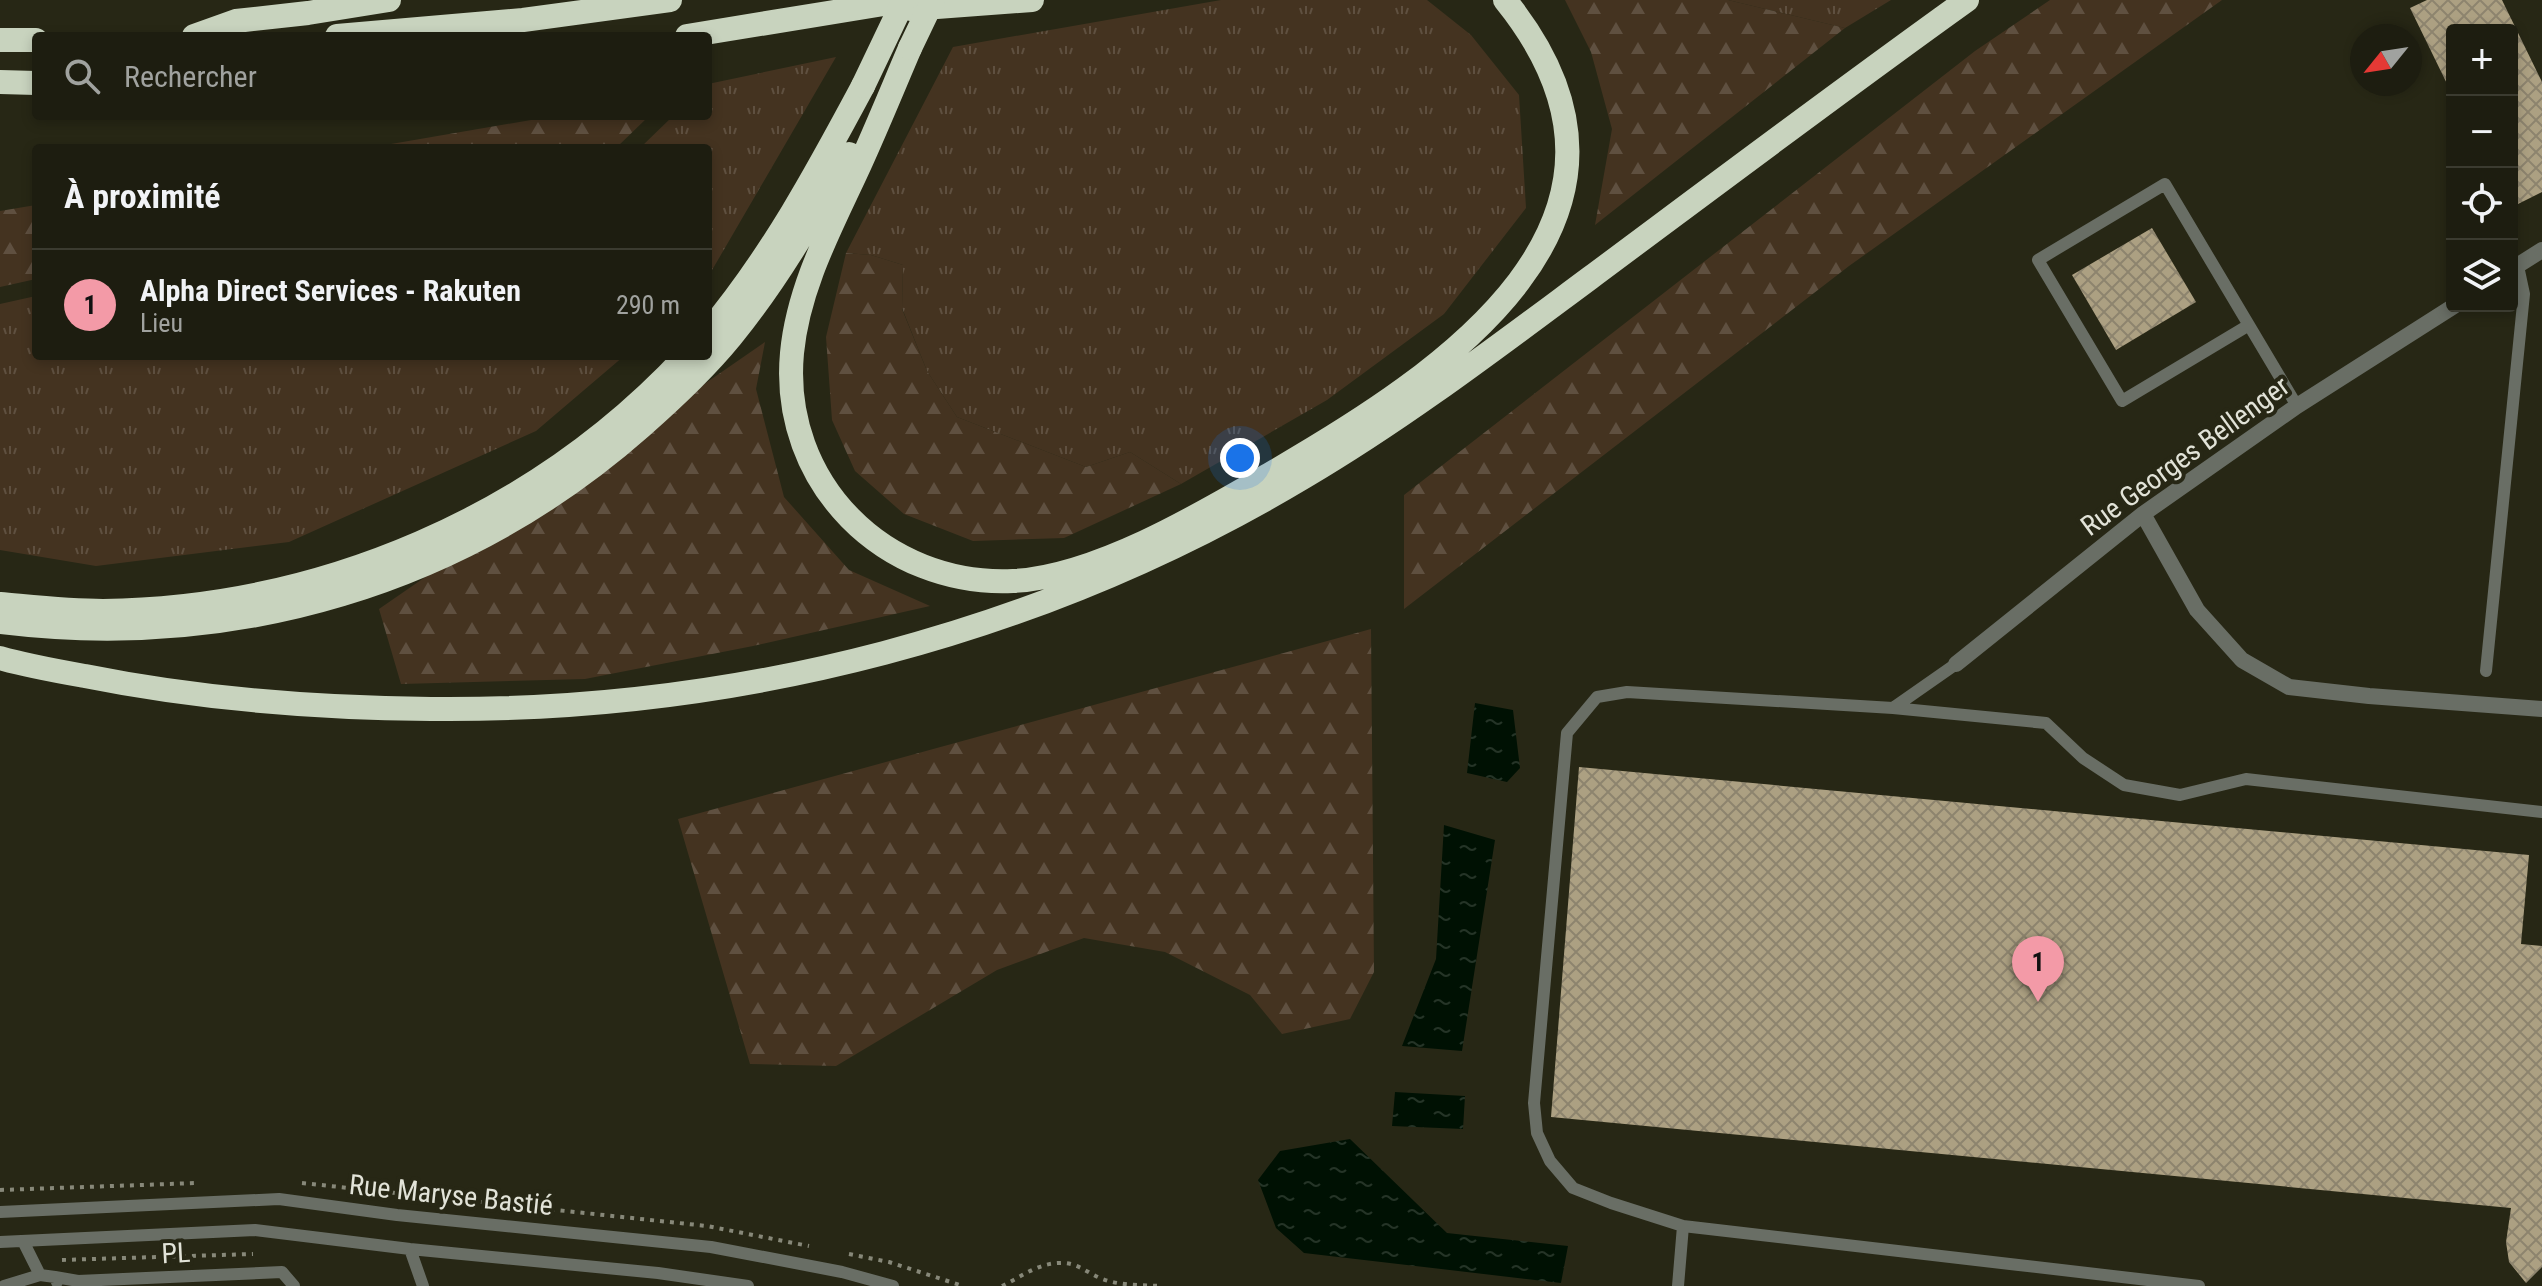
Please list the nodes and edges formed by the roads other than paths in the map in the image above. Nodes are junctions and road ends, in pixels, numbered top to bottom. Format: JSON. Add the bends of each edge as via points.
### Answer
{"nodes":[{"id":1,"x":389,"y":0,"type":"edge"},
{"id":2,"x":670,"y":0,"type":"edge"},
{"id":3,"x":906,"y":0,"type":"edge"},
{"id":4,"x":933,"y":0,"type":"edge"},
{"id":5,"x":1032,"y":0,"type":"edge"},
{"id":6,"x":1505,"y":0,"type":"edge"},
{"id":7,"x":1967,"y":0,"type":"edge"},
{"id":8,"x":836,"y":13,"type":"junction"},
{"id":9,"x":205,"y":32,"type":"edge"},
{"id":10,"x":384,"y":32,"type":"edge"},
{"id":11,"x":712,"y":32,"type":"edge"},
{"id":12,"x":0,"y":40,"type":"edge"},
{"id":13,"x":32,"y":40,"type":"edge"},
{"id":14,"x":910,"y":48,"type":"junction"},
{"id":15,"x":0,"y":82,"type":"edge"},
{"id":16,"x":32,"y":83,"type":"edge"},
{"id":17,"x":2542,"y":250,"type":"edge"},
{"id":18,"x":2518,"y":266,"type":"edge"},
{"id":19,"x":2518,"y":277,"type":"edge"},
{"id":20,"x":2446,"y":311,"type":"edge"},
{"id":21,"x":2249,"y":325,"type":"junction"},
{"id":22,"x":712,"y":327,"type":"edge"},
{"id":23,"x":712,"y":358,"type":"edge"},
{"id":24,"x":682,"y":360,"type":"edge"},
{"id":25,"x":710,"y":360,"type":"edge"},
{"id":26,"x":2297,"y":406,"type":"junction"},
{"id":27,"x":2143,"y":514,"type":"junction"},
{"id":28,"x":0,"y":604,"type":"edge"},
{"id":29,"x":0,"y":622,"type":"edge"},
{"id":30,"x":0,"y":658,"type":"edge"},
{"id":31,"x":1956,"y":664,"type":"joint"},
{"id":32,"x":2486,"y":671,"type":"dead end"},
{"id":33,"x":1893,"y":708,"type":"junction"},
{"id":34,"x":2542,"y":709,"type":"edge"},
{"id":35,"x":2542,"y":812,"type":"edge"},
{"id":36,"x":0,"y":1212,"type":"edge"},
{"id":37,"x":1683,"y":1226,"type":"junction"},
{"id":38,"x":23,"y":1241,"type":"junction"},
{"id":39,"x":0,"y":1242,"type":"edge"},
{"id":40,"x":410,"y":1249,"type":"junction"},
{"id":41,"x":658,"y":1273,"type":"junction"},
{"id":42,"x":40,"y":1275,"type":"junction"},
{"id":43,"x":57,"y":1282,"type":"edge"},
{"id":44,"x":4,"y":1286,"type":"edge"},
{"id":45,"x":294,"y":1286,"type":"edge"},
{"id":46,"x":423,"y":1286,"type":"edge"},
{"id":47,"x":649,"y":1286,"type":"edge"},
{"id":48,"x":748,"y":1286,"type":"edge"},
{"id":49,"x":893,"y":1286,"type":"edge"},
{"id":50,"x":1678,"y":1286,"type":"edge"},
{"id":51,"x":2199,"y":1286,"type":"edge"}],
"edges":[{"from":1,"to":9,"type":"highway","via":[[236,21]]},
{"from":2,"to":10,"type":"highway"},
{"from":3,"to":8,"type":"highway"},
{"from":3,"to":22,"type":"highway","bridge":true,"via":[[806,190],[737,298]]},
{"from":4,"to":14,"type":"highway","bridge":true},
{"from":5,"to":8,"type":"highway"},
{"from":6,"to":14,"type":"highway","via":[[1542,52],[1558,86],[1567,147],[1563,190],[1550,224],[1521,281],[1501,306],[1416,381],[1226,500],[1108,556],[1064,573],[1017,581],[944,575],[875,541],[850,521],[826,489],[799,430],[791,357],[796,323],[813,267]]},
{"from":7,"to":30,"type":"highway","via":[[1350,449],[1146,560],[1019,613],[796,674],[635,700],[493,710],[277,703],[160,690]]},
{"from":8,"to":11,"type":"highway"},
{"from":12,"to":13,"type":"highway"},
{"from":14,"to":23,"type":"highway","via":[[795,250]]},
{"from":15,"to":16,"type":"highway"},
{"from":17,"to":18,"type":"street"},
{"from":19,"to":32,"type":"lane","via":[[2524,294]]},
{"from":20,"to":26,"type":"street","name":"Rue Georges Bellenger"},
{"from":21,"to":21,"type":"lane","via":[[2165,184],[2038,260],[2122,401]]},
{"from":21,"to":26,"type":"lane"},
{"from":24,"to":28,"type":"highway","via":[[559,467],[486,512],[385,558],[274,591],[212,602],[102,611]]},
{"from":25,"to":29,"type":"highway","via":[[670,402],[579,478],[487,536],[385,582],[281,611],[178,627]]},
{"from":26,"to":27,"type":"street","name":"Rue Georges Bellenger"},
{"from":27,"to":31,"type":"street","name":"Rue Georges Bellenger"},
{"from":27,"to":34,"type":"street","via":[[2197,610],[2242,660],[2289,687]]},
{"from":31,"to":33,"type":"lane"},
{"from":33,"to":35,"type":"lane","via":[[2046,723],[2083,758],[2124,785],[2180,795],[2246,779]]},
{"from":33,"to":37,"type":"lane","via":[[1627,692],[1597,697],[1567,733],[1534,1103],[1537,1133],[1550,1161],[1573,1188]]},
{"from":36,"to":49,"type":"lane","name":"Rue Maryse Bastié","via":[[279,1199],[711,1247]]},
{"from":37,"to":50,"type":"lane"},
{"from":37,"to":51,"type":"lane"},
{"from":38,"to":39,"type":"lane","name":"Rue Maryse Bastié"},
{"from":38,"to":40,"type":"lane","name":"Rue Maryse Bastié","via":[[255,1230]]},
{"from":38,"to":42,"type":"lane"},
{"from":40,"to":41,"type":"lane","name":"Rue Maryse Bastié"},
{"from":40,"to":46,"type":"lane"},
{"from":41,"to":47,"type":"lane"},
{"from":41,"to":48,"type":"lane","name":"Rue Maryse Bastié"},
{"from":42,"to":43,"type":"lane"},
{"from":42,"to":44,"type":"lane"},
{"from":43,"to":45,"type":"lane","name":"PL","via":[[282,1272]]}]}
